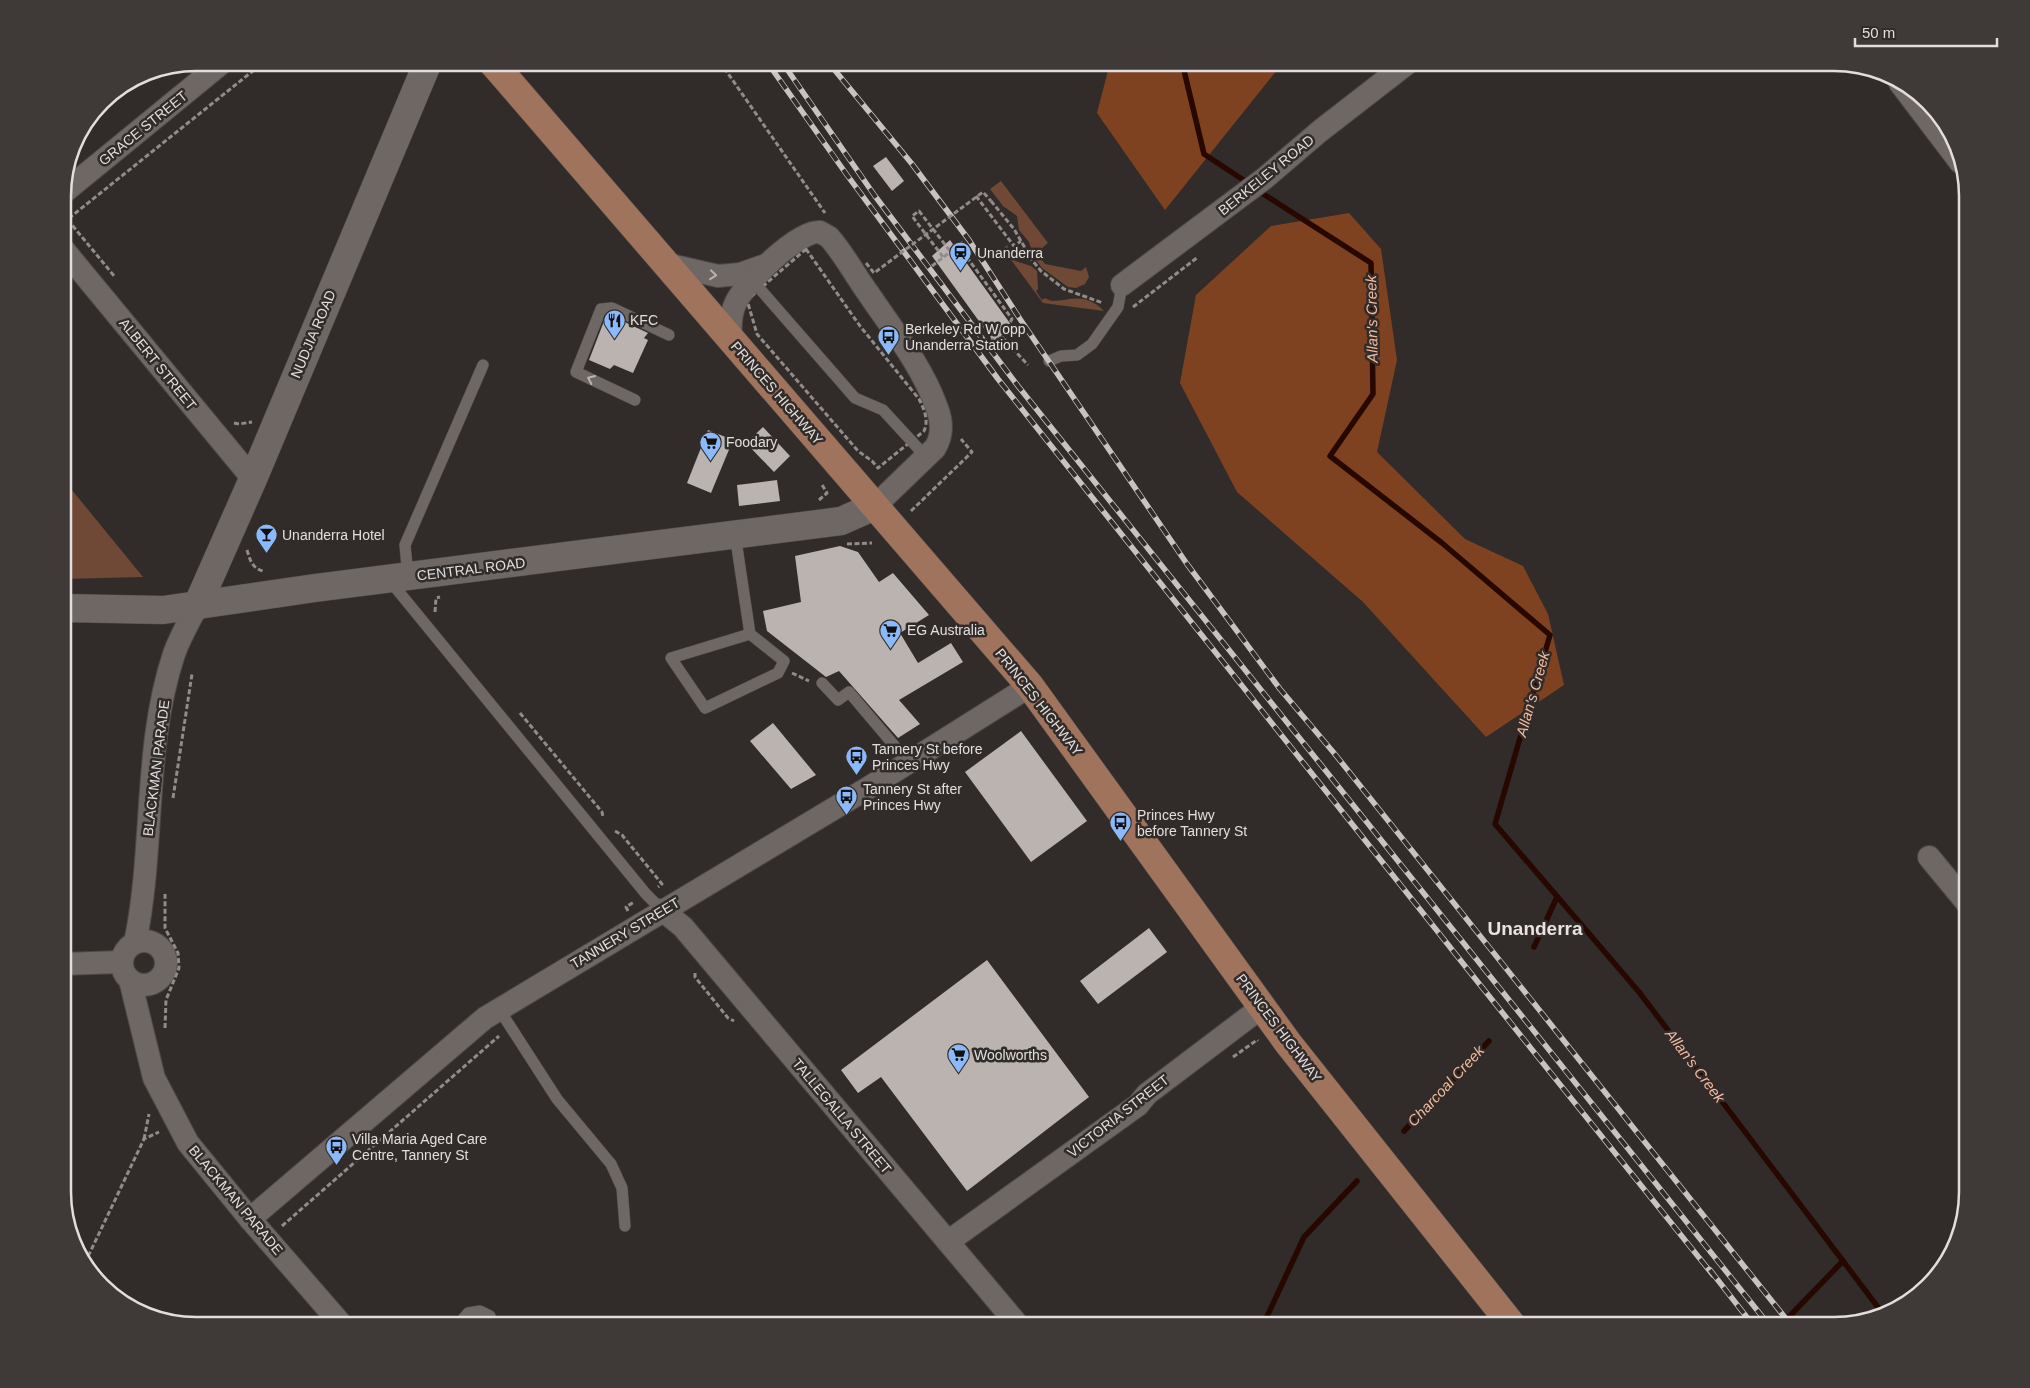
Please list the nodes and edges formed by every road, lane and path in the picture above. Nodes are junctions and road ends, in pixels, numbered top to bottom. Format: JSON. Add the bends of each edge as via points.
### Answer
{"nodes":[{"id":1,"x":212,"y":71,"type":"edge"},
{"id":2,"x":253,"y":71,"type":"edge"},
{"id":3,"x":424,"y":71,"type":"edge"},
{"id":4,"x":500,"y":71,"type":"edge"},
{"id":5,"x":1397,"y":71,"type":"edge"},
{"id":6,"x":1912,"y":99,"type":"edge"},
{"id":7,"x":1948,"y":146,"type":"edge"},
{"id":8,"x":72,"y":186,"type":"edge"},
{"id":9,"x":976,"y":196,"type":"junction"},
{"id":10,"x":72,"y":216,"type":"edge"},
{"id":11,"x":926,"y":234,"type":"junction"},
{"id":12,"x":1021,"y":241,"type":"junction"},
{"id":13,"x":963,"y":242,"type":"dead end"},
{"id":14,"x":958,"y":246,"type":"junction"},
{"id":15,"x":950,"y":251,"type":"junction"},
{"id":16,"x":943,"y":257,"type":"junction"},
{"id":17,"x":1198,"y":257,"type":"dead end"},
{"id":18,"x":72,"y":260,"type":"edge"},
{"id":19,"x":866,"y":263,"type":"dead end"},
{"id":20,"x":666,"y":264,"type":"junction"},
{"id":21,"x":932,"y":266,"type":"dead end"},
{"id":22,"x":757,"y":284,"type":"junction"},
{"id":23,"x":1122,"y":285,"type":"joint"},
{"id":24,"x":1118,"y":307,"type":"junction"},
{"id":25,"x":669,"y":335,"type":"dead end"},
{"id":26,"x":1002,"y":337,"type":"junction"},
{"id":27,"x":731,"y":340,"type":"junction"},
{"id":28,"x":991,"y":340,"type":"dead end"},
{"id":29,"x":1049,"y":361,"type":"dead end"},
{"id":30,"x":483,"y":365,"type":"dead end"},
{"id":31,"x":1028,"y":365,"type":"dead end"},
{"id":32,"x":635,"y":400,"type":"dead end"},
{"id":33,"x":959,"y":432,"type":"dead end"},
{"id":34,"x":912,"y":441,"type":"junction"},
{"id":35,"x":927,"y":458,"type":"junction"},
{"id":36,"x":878,"y":468,"type":"dead end"},
{"id":37,"x":253,"y":479,"type":"junction"},
{"id":38,"x":821,"y":483,"type":"dead end"},
{"id":39,"x":827,"y":493,"type":"dead end"},
{"id":40,"x":875,"y":506,"type":"junction"},
{"id":41,"x":911,"y":510,"type":"dead end"},
{"id":42,"x":735,"y":534,"type":"junction"},
{"id":43,"x":868,"y":539,"type":"dead end"},
{"id":44,"x":872,"y":543,"type":"dead end"},
{"id":45,"x":246,"y":548,"type":"dead end"},
{"id":46,"x":269,"y":572,"type":"dead end"},
{"id":47,"x":398,"y":578,"type":"junction"},
{"id":48,"x":436,"y":598,"type":"dead end"},
{"id":49,"x":197,"y":606,"type":"junction"},
{"id":50,"x":72,"y":608,"type":"edge"},
{"id":51,"x":441,"y":619,"type":"dead end"},
{"id":52,"x":750,"y":634,"type":"junction"},
{"id":53,"x":781,"y":667,"type":"junction"},
{"id":54,"x":192,"y":672,"type":"dead end"},
{"id":55,"x":822,"y":682,"type":"joint"},
{"id":56,"x":1030,"y":686,"type":"junction"},
{"id":57,"x":514,"y":706,"type":"dead end"},
{"id":58,"x":909,"y":763,"type":"junction"},
{"id":59,"x":171,"y":806,"type":"dead end"},
{"id":60,"x":608,"y":823,"type":"dead end"},
{"id":61,"x":613,"y":830,"type":"dead end"},
{"id":62,"x":1929,"y":857,"type":"dead end"},
{"id":63,"x":166,"y":888,"type":"dead end"},
{"id":64,"x":656,"y":888,"type":"dead end"},
{"id":65,"x":1959,"y":892,"type":"edge"},
{"id":66,"x":662,"y":910,"type":"junction"},
{"id":67,"x":143,"y":942,"type":"junction"},
{"id":68,"x":72,"y":966,"type":"edge"},
{"id":69,"x":134,"y":976,"type":"junction"},
{"id":70,"x":1262,"y":1007,"type":"junction"},
{"id":71,"x":499,"y":1009,"type":"junction"},
{"id":72,"x":154,"y":1032,"type":"junction"},
{"id":73,"x":504,"y":1032,"type":"dead end"},
{"id":74,"x":154,"y":1118,"type":"dead end"},
{"id":75,"x":158,"y":1124,"type":"dead end"},
{"id":76,"x":144,"y":1139,"type":"junction"},
{"id":77,"x":250,"y":1219,"type":"junction"},
{"id":78,"x":625,"y":1226,"type":"dead end"},
{"id":79,"x":286,"y":1234,"type":"dead end"},
{"id":80,"x":948,"y":1241,"type":"junction"},
{"id":81,"x":88,"y":1254,"type":"edge"},
{"id":82,"x":490,"y":1316,"type":"dead end"},
{"id":83,"x":334,"y":1317,"type":"edge"},
{"id":84,"x":465,"y":1317,"type":"edge"},
{"id":85,"x":1011,"y":1317,"type":"edge"},
{"id":86,"x":1505,"y":1317,"type":"edge"}],
"edges":[{"from":1,"to":8,"type":"street","name":"GRACE STREET"},
{"from":2,"to":10,"type":"path"},
{"from":3,"to":37,"type":"main road","name":"NUDJIA ROAD"},
{"from":4,"to":20,"type":"main road","name":"PRINCES HIGHWAY"},
{"from":5,"to":23,"type":"street","name":"BERKELEY ROAD","via":[[1241,197]]},
{"from":6,"to":7,"type":"street"},
{"from":9,"to":11,"type":"path","bridge":true},
{"from":9,"to":12,"type":"path","bridge":true,"via":[[983,192]]},
{"from":9,"to":12,"type":"path","via":[[1014,246]]},
{"from":11,"to":15,"type":"path","via":[[912,216],[919,211]]},
{"from":11,"to":16,"type":"path"},
{"from":11,"to":19,"type":"path","bridge":true,"via":[[874,273]]},
{"from":12,"to":24,"type":"path","via":[[1035,264],[1060,287]]},
{"from":13,"to":14,"type":"path"},
{"from":14,"to":15,"type":"path"},
{"from":14,"to":26,"type":"path","via":[[1012,319]]},
{"from":15,"to":16,"type":"path"},
{"from":16,"to":21,"type":"path"},
{"from":17,"to":24,"type":"path","via":[[1137,305]]},
{"from":18,"to":37,"type":"street","name":"ALBERT STREET"},
{"from":20,"to":22,"type":"street","one_way":true,"via":[[718,276],[740,274]]},
{"from":20,"to":27,"type":"main road","name":"PRINCES HIGHWAY"},
{"from":22,"to":27,"type":"street","via":[[740,296],[733,308]]},
{"from":22,"to":34,"type":"lane","via":[[855,398],[883,410]]},
{"from":22,"to":34,"type":"path","via":[[806,249],[860,326],[919,399],[926,424],[924,431]]},
{"from":22,"to":35,"type":"street","via":[[810,233],[820,232],[832,240],[928,386],[941,429],[939,442]]},
{"from":23,"to":24,"type":"lane"},
{"from":24,"to":29,"type":"lane","via":[[1085,351]]},
{"from":32,"to":25,"type":"lane","one_way":true,"via":[[576,372],[601,309],[612,308]]},
{"from":26,"to":28,"type":"path"},
{"from":26,"to":31,"type":"path"},
{"from":27,"to":40,"type":"main road","name":"PRINCES HIGHWAY"},
{"from":30,"to":47,"type":"lane","via":[[405,545]]},
{"from":33,"to":41,"type":"path","via":[[972,452]]},
{"from":34,"to":35,"type":"lane"},
{"from":34,"to":36,"type":"path"},
{"from":35,"to":40,"type":"street"},
{"from":37,"to":49,"type":"main road","name":"NUDJIA ROAD"},
{"from":38,"to":39,"type":"path"},
{"from":40,"to":42,"type":"main road","name":"CENTRAL ROAD","via":[[841,521]]},
{"from":40,"to":56,"type":"main road","name":"PRINCES HIGHWAY"},
{"from":42,"to":47,"type":"main road","name":"CENTRAL ROAD"},
{"from":42,"to":52,"type":"lane"},
{"from":43,"to":44,"type":"path"},
{"from":45,"to":46,"type":"path","via":[[257,569]]},
{"from":47,"to":49,"type":"main road","name":"CENTRAL ROAD"},
{"from":47,"to":66,"type":"lane","via":[[646,894]]},
{"from":48,"to":51,"type":"path","via":[[435,612]]},
{"from":49,"to":50,"type":"main road","name":"CENTRAL ROAD","via":[[152,611]]},
{"from":49,"to":67,"type":"street","name":"BLACKMAN PARADE","via":[[174,656],[163,700],[150,797],[142,907]]},
{"from":52,"to":53,"type":"lane","via":[[784,662]]},
{"from":52,"to":53,"type":"lane","via":[[671,658],[705,708],[778,673]]},
{"from":53,"to":55,"type":"path","via":[[810,682]]},
{"from":54,"to":59,"type":"path"},
{"from":55,"to":58,"type":"lane","via":[[838,700],[849,692]]},
{"from":56,"to":58,"type":"street","name":"TANNERY STREET"},
{"from":56,"to":70,"type":"main road","name":"PRINCES HIGHWAY"},
{"from":57,"to":60,"type":"path","via":[[582,786]]},
{"from":58,"to":66,"type":"street","name":"TANNERY STREET"},
{"from":61,"to":64,"type":"path","via":[[622,834],[662,884]]},
{"from":62,"to":65,"type":"street"},
{"from":63,"to":72,"type":"path","via":[[164,928],[178,953],[179,968]]},
{"from":66,"to":71,"type":"street","name":"TANNERY STREET"},
{"from":66,"to":80,"type":"street","name":"TALLEGALLA STREET","via":[[683,927]]},
{"from":67,"to":69,"type":"street","via":[[125,951]]},
{"from":67,"to":69,"type":"street","via":[[161,949],[165,966],[160,977]]},
{"from":68,"to":69,"type":"street"},
{"from":69,"to":72,"type":"street","name":"BLACKMAN PARADE"},
{"from":70,"to":80,"type":"street","name":"VICTORIA STREET","via":[[1147,1094],[1138,1105]]},
{"from":70,"to":86,"type":"main road","name":"PRINCES HIGHWAY"},
{"from":71,"to":77,"type":"street","name":"TANNERY STREET"},
{"from":71,"to":78,"type":"lane","via":[[557,1098],[611,1164],[622,1188]]},
{"from":72,"to":77,"type":"street","name":"BLACKMAN PARADE","via":[[149,1065],[154,1078],[188,1143]]},
{"from":73,"to":79,"type":"path","via":[[280,1228]]},
{"from":74,"to":76,"type":"path","via":[[150,1111]]},
{"from":75,"to":76,"type":"path","via":[[161,1131]]},
{"from":76,"to":81,"type":"path"},
{"from":77,"to":83,"type":"street","name":"BLACKMAN PARADE"},
{"from":80,"to":85,"type":"street","name":"TALLEGALLA STREET"},
{"from":82,"to":84,"type":"lane","via":[[480,1311],[468,1313]]}]}
